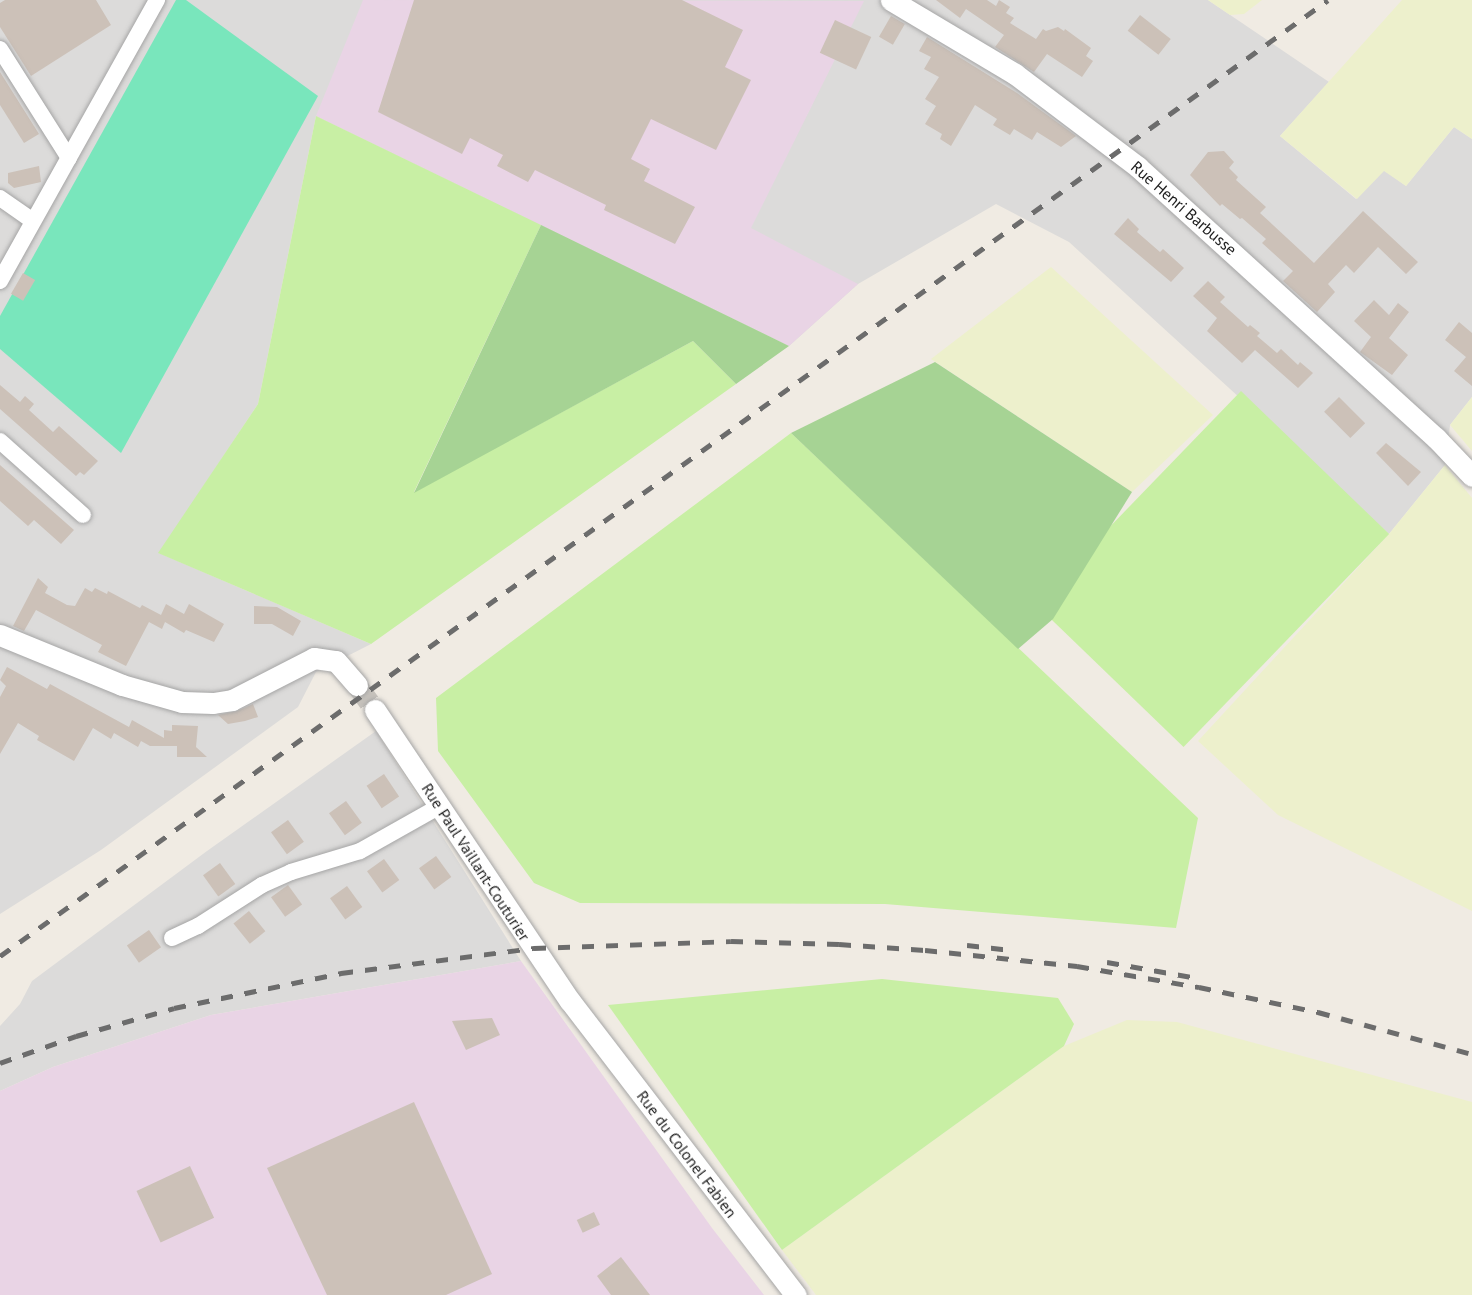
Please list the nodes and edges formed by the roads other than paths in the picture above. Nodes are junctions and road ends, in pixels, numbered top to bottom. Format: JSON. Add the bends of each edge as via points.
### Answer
{"nodes":[{"id":1,"x":157,"y":0,"type":"edge"},
{"id":2,"x":891,"y":0,"type":"edge"},
{"id":3,"x":0,"y":49,"type":"edge"},
{"id":4,"x":69,"y":158,"type":"junction"},
{"id":5,"x":0,"y":198,"type":"edge"},
{"id":6,"x":33,"y":221,"type":"junction"},
{"id":7,"x":0,"y":281,"type":"edge"},
{"id":8,"x":0,"y":441,"type":"edge"},
{"id":9,"x":1472,"y":476,"type":"edge"},
{"id":10,"x":83,"y":515,"type":"dead end"},
{"id":11,"x":0,"y":635,"type":"edge"},
{"id":12,"x":357,"y":685,"type":"tunnel mouth"},
{"id":13,"x":375,"y":710,"type":"tunnel mouth"},
{"id":14,"x":440,"y":806,"type":"junction"},
{"id":15,"x":172,"y":939,"type":"dead end"},
{"id":16,"x":579,"y":1013,"type":"joint"},
{"id":17,"x":796,"y":1295,"type":"edge"}],
"edges":[{"from":1,"to":4,"type":"street"},
{"from":2,"to":9,"type":"street","name":"Rue Henri Barbusse","via":[[1015,74],[1138,167],[1189,210]]},
{"from":3,"to":4,"type":"street"},
{"from":4,"to":6,"type":"street"},
{"from":5,"to":6,"type":"street"},
{"from":6,"to":7,"type":"street"},
{"from":8,"to":10,"type":"street"},
{"from":11,"to":12,"type":"street","via":[[122,685],[182,702],[232,700],[314,658],[336,661]]},
{"from":13,"to":14,"type":"street","name":"Rue Paul Vaillant-Couturier"},
{"from":14,"to":15,"type":"street","via":[[360,851],[262,885]]},
{"from":14,"to":16,"type":"street","name":"Rue Paul Vaillant-Couturier"},
{"from":16,"to":17,"type":"street","name":"Rue du Colonel Fabien"}]}
